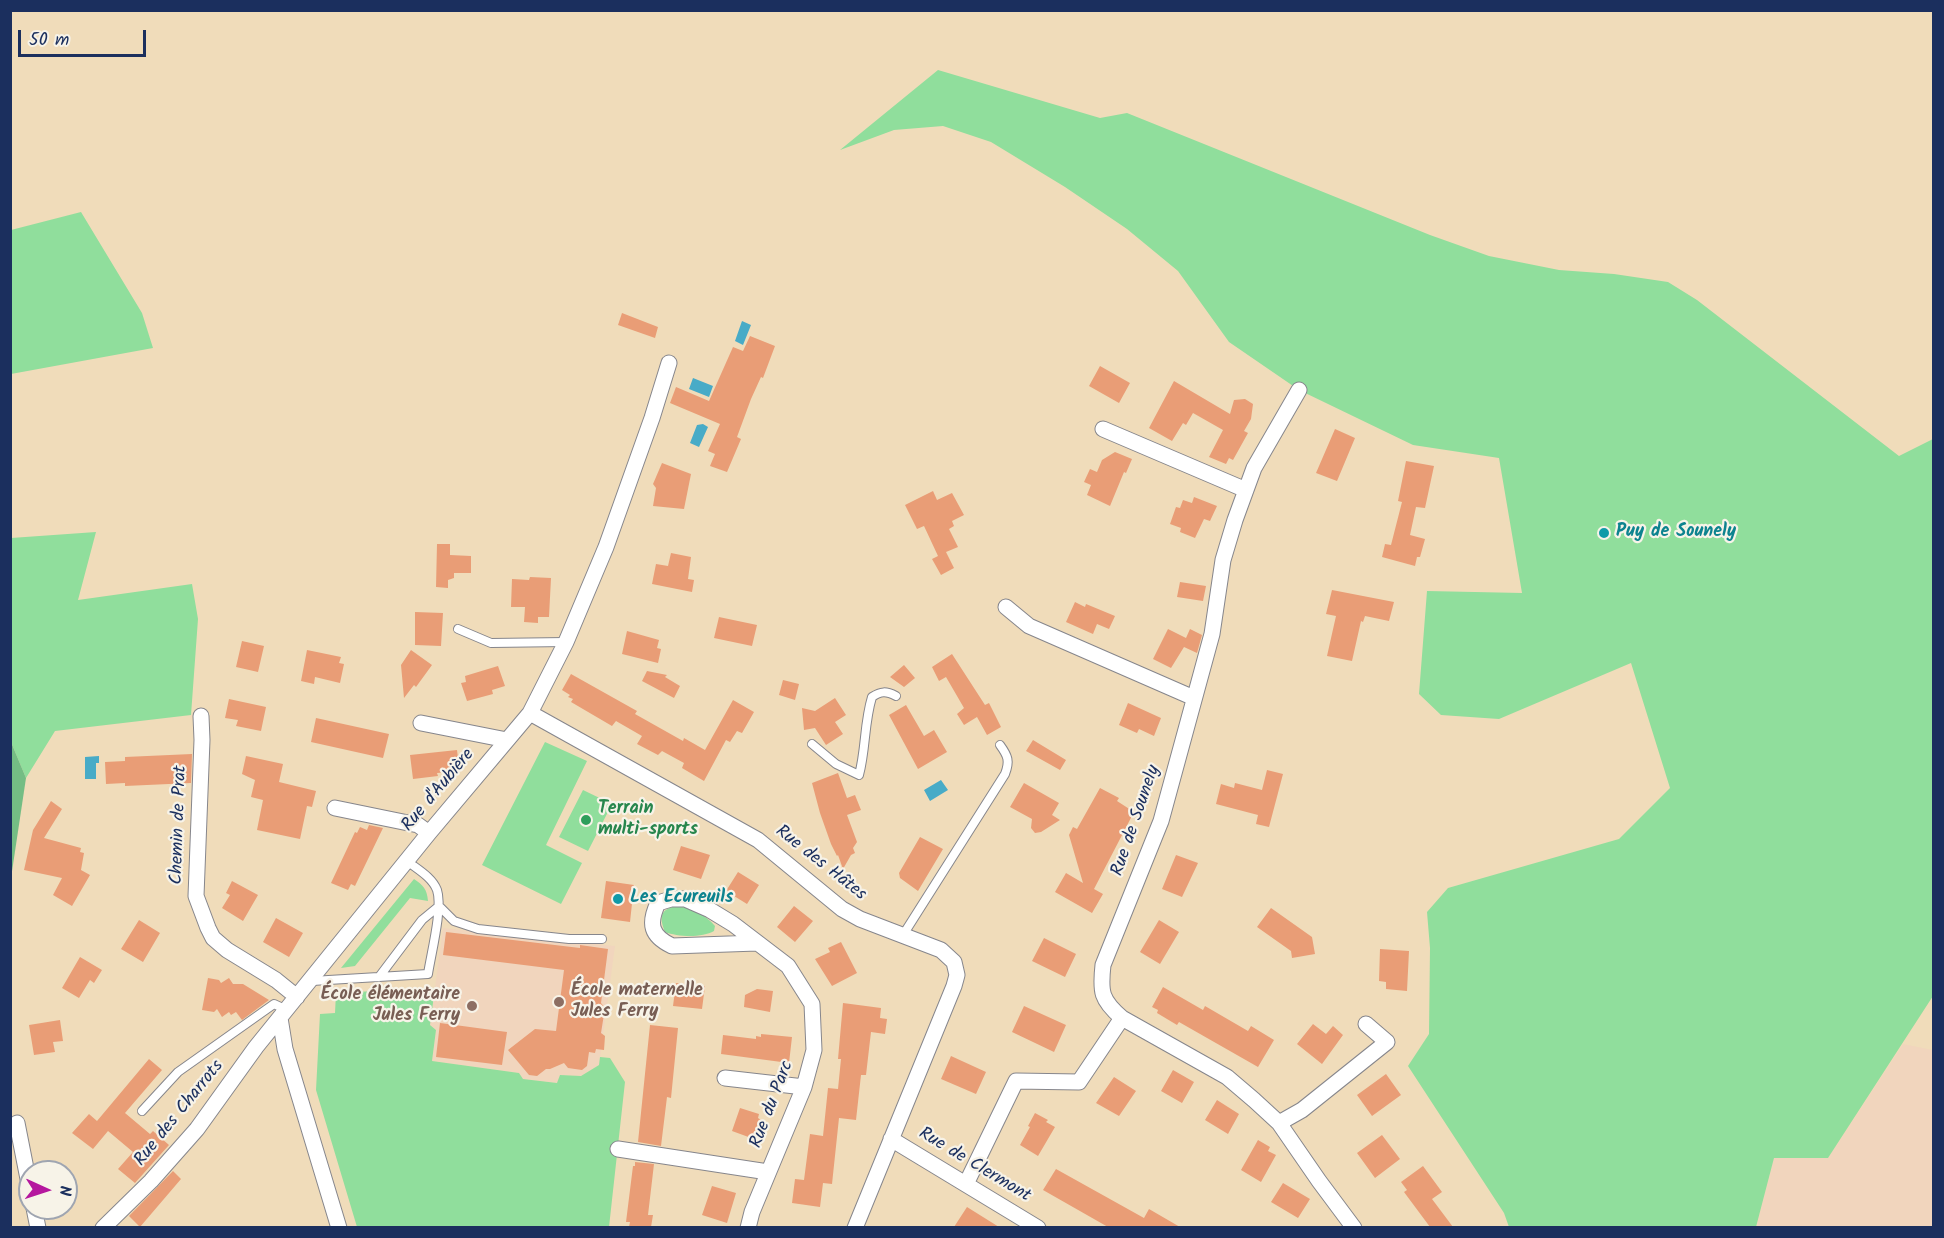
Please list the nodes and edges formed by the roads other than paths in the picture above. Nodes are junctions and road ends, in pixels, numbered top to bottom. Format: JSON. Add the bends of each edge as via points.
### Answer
{"nodes":[{"id":1,"x":669,"y":363,"type":"dead end"},
{"id":2,"x":1299,"y":390,"type":"dead end"},
{"id":3,"x":1103,"y":429,"type":"dead end"},
{"id":4,"x":1246,"y":490,"type":"junction"},
{"id":5,"x":1006,"y":607,"type":"dead end"},
{"id":6,"x":458,"y":629,"type":"dead end"},
{"id":7,"x":566,"y":642,"type":"junction"},
{"id":8,"x":896,"y":696,"type":"dead end"},
{"id":9,"x":1194,"y":698,"type":"junction"},
{"id":10,"x":530,"y":713,"type":"junction"},
{"id":11,"x":201,"y":716,"type":"dead end"},
{"id":12,"x":421,"y":723,"type":"dead end"},
{"id":13,"x":507,"y":740,"type":"junction"},
{"id":14,"x":813,"y":744,"type":"dead end"},
{"id":15,"x":1000,"y":745,"type":"dead end"},
{"id":16,"x":335,"y":808,"type":"dead end"},
{"id":17,"x":429,"y":833,"type":"junction"},
{"id":18,"x":407,"y":861,"type":"junction"},
{"id":19,"x":439,"y":906,"type":"junction"},
{"id":20,"x":903,"y":935,"type":"junction"},
{"id":21,"x":602,"y":939,"type":"dead end"},
{"id":22,"x":757,"y":943,"type":"junction"},
{"id":23,"x":378,"y":977,"type":"junction"},
{"id":24,"x":309,"y":981,"type":"junction"},
{"id":25,"x":297,"y":997,"type":"junction"},
{"id":26,"x":283,"y":1014,"type":"junction"},
{"id":27,"x":1122,"y":1018,"type":"junction"},
{"id":28,"x":1366,"y":1024,"type":"dead end"},
{"id":29,"x":725,"y":1078,"type":"dead end"},
{"id":30,"x":804,"y":1087,"type":"junction"},
{"id":31,"x":142,"y":1112,"type":"dead end"},
{"id":32,"x":1279,"y":1123,"type":"junction"},
{"id":33,"x":17,"y":1124,"type":"dead end"},
{"id":34,"x":891,"y":1139,"type":"junction"},
{"id":35,"x":618,"y":1149,"type":"dead end"},
{"id":36,"x":24,"y":1160,"type":"edge"},
{"id":37,"x":768,"y":1172,"type":"junction"},
{"id":38,"x":966,"y":1184,"type":"junction"},
{"id":39,"x":106,"y":1226,"type":"edge"},
{"id":40,"x":339,"y":1227,"type":"edge"},
{"id":41,"x":748,"y":1227,"type":"edge"},
{"id":42,"x":855,"y":1227,"type":"edge"},
{"id":43,"x":1038,"y":1227,"type":"edge"},
{"id":44,"x":1354,"y":1227,"type":"edge"}],
"edges":[{"from":1,"to":7,"type":"street","name":"Rue d'Aubière","via":[[606,547]]},
{"from":2,"to":4,"type":"street","name":"Rue de Sounely","via":[[1254,468]]},
{"from":3,"to":4,"type":"street"},
{"from":4,"to":9,"type":"street","name":"Rue de Sounely","via":[[1223,560],[1212,634]]},
{"from":5,"to":9,"type":"street","via":[[1029,626]]},
{"from":6,"to":7,"type":"lane","via":[[491,643]]},
{"from":7,"to":10,"type":"street","name":"Rue d'Aubière"},
{"from":8,"to":14,"type":"lane","via":[[879,692],[872,697],[859,775],[836,764]]},
{"from":9,"to":27,"type":"street","name":"Rue de Sounely","via":[[1161,821],[1102,965],[1101,985],[1107,1005]]},
{"from":10,"to":13,"type":"street","name":"Rue d'Aubière"},
{"from":10,"to":20,"type":"street","name":"Rue des Hâtes","via":[[758,840],[851,914]]},
{"from":11,"to":25,"type":"street","name":"Chemin de Prat","via":[[196,896],[213,938]]},
{"from":12,"to":13,"type":"street"},
{"from":13,"to":17,"type":"street","name":"Rue d'Aubière"},
{"from":15,"to":20,"type":"lane","via":[[1008,757],[1005,774]]},
{"from":16,"to":17,"type":"street","via":[[417,825]]},
{"from":17,"to":18,"type":"street","name":"Rue d'Aubière"},
{"from":18,"to":19,"type":"lane","via":[[429,877],[437,890]]},
{"from":18,"to":24,"type":"street","name":"Rue d'Aubière"},
{"from":19,"to":21,"type":"lane","via":[[454,921],[478,929]]},
{"from":19,"to":23,"type":"lane","via":[[422,920]]},
{"from":19,"to":23,"type":"lane","via":[[428,974]]},
{"from":20,"to":34,"type":"street","name":"Rue des Hâtes","via":[[941,950],[954,962],[957,975]]},
{"from":22,"to":22,"type":"street","name":"Rue du Parc","via":[[733,924],[685,899],[658,903],[653,915],[653,928],[659,940],[672,946]]},
{"from":22,"to":30,"type":"street","name":"Rue du Parc","via":[[788,966],[812,1004],[814,1050]]},
{"from":23,"to":24,"type":"lane"},
{"from":24,"to":25,"type":"street","name":"Rue d'Aubière"},
{"from":25,"to":26,"type":"street","name":"Rue d'Aubière"},
{"from":26,"to":31,"type":"lane","via":[[274,1004],[216,1044],[178,1072]]},
{"from":26,"to":39,"type":"street","name":"Rue des Charrots","via":[[197,1129]]},
{"from":26,"to":40,"type":"street","via":[[285,1049]]},
{"from":27,"to":32,"type":"street","via":[[1227,1077]]},
{"from":27,"to":38,"type":"street","via":[[1079,1082],[1016,1080]]},
{"from":28,"to":32,"type":"street","via":[[1387,1042],[1302,1110]]},
{"from":29,"to":30,"type":"street"},
{"from":30,"to":37,"type":"street","name":"Rue du Parc"},
{"from":32,"to":44,"type":"street"},
{"from":33,"to":36,"type":"street"},
{"from":34,"to":38,"type":"street","name":"Rue de Clermont"},
{"from":34,"to":42,"type":"street"},
{"from":35,"to":37,"type":"street"},
{"from":37,"to":41,"type":"street","name":"Rue du Parc"},
{"from":38,"to":43,"type":"street","name":"Rue de Clermont"}]}
